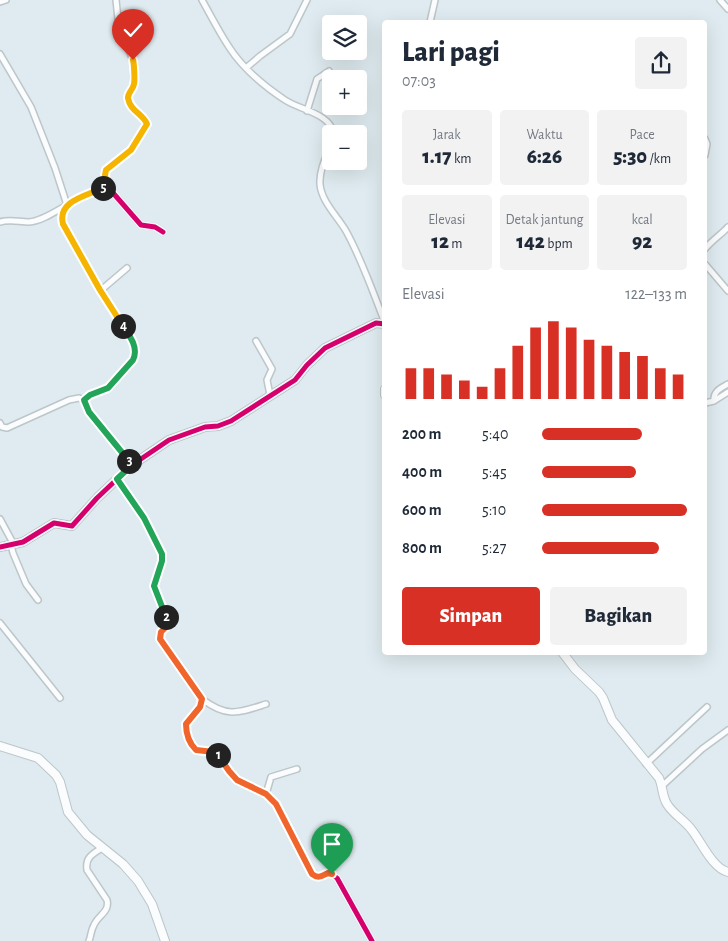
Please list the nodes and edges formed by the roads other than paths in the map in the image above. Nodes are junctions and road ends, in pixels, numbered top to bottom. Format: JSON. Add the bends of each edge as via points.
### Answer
{"nodes":[{"id":1,"x":6,"y":0,"type":"edge"},
{"id":2,"x":116,"y":0,"type":"edge"},
{"id":3,"x":202,"y":0,"type":"edge"},
{"id":4,"x":307,"y":0,"type":"edge"},
{"id":5,"x":435,"y":0,"type":"edge"},
{"id":6,"x":720,"y":0,"type":"edge"},
{"id":7,"x":0,"y":2,"type":"edge"},
{"id":8,"x":728,"y":9,"type":"edge"},
{"id":9,"x":430,"y":20,"type":"edge"},
{"id":10,"x":0,"y":54,"type":"edge"},
{"id":11,"x":246,"y":68,"type":"junction"},
{"id":12,"x":322,"y":76,"type":"edge"},
{"id":13,"x":306,"y":111,"type":"junction"},
{"id":14,"x":330,"y":125,"type":"edge"},
{"id":15,"x":322,"y":169,"type":"edge"},
{"id":16,"x":107,"y":186,"type":"junction"},
{"id":17,"x":67,"y":205,"type":"junction"},
{"id":18,"x":0,"y":222,"type":"edge"},
{"id":19,"x":728,"y":227,"type":"edge"},
{"id":20,"x":163,"y":232,"type":"dead end"},
{"id":21,"x":707,"y":247,"type":"edge"},
{"id":22,"x":707,"y":266,"type":"edge"},
{"id":23,"x":127,"y":268,"type":"dead end"},
{"id":24,"x":100,"y":290,"type":"junction"},
{"id":25,"x":728,"y":291,"type":"edge"},
{"id":26,"x":382,"y":315,"type":"edge"},
{"id":27,"x":382,"y":323,"type":"edge"},
{"id":28,"x":256,"y":342,"type":"dead end"},
{"id":29,"x":728,"y":384,"type":"edge"},
{"id":30,"x":728,"y":392,"type":"edge"},
{"id":31,"x":270,"y":395,"type":"junction"},
{"id":32,"x":84,"y":400,"type":"junction"},
{"id":33,"x":714,"y":401,"type":"junction"},
{"id":34,"x":707,"y":403,"type":"edge"},
{"id":35,"x":0,"y":423,"type":"edge"},
{"id":36,"x":132,"y":465,"type":"junction"},
{"id":37,"x":117,"y":479,"type":"junction"},
{"id":38,"x":0,"y":519,"type":"edge"},
{"id":39,"x":13,"y":543,"type":"junction"},
{"id":40,"x":0,"y":547,"type":"edge"},
{"id":41,"x":38,"y":600,"type":"dead end"},
{"id":42,"x":0,"y":623,"type":"edge"},
{"id":43,"x":564,"y":655,"type":"edge"},
{"id":44,"x":60,"y":698,"type":"dead end"},
{"id":45,"x":202,"y":699,"type":"junction"},
{"id":46,"x":266,"y":704,"type":"dead end"},
{"id":47,"x":707,"y":707,"type":"dead end"},
{"id":48,"x":728,"y":730,"type":"edge"},
{"id":49,"x":0,"y":746,"type":"edge"},
{"id":50,"x":646,"y":764,"type":"junction"},
{"id":51,"x":297,"y":769,"type":"dead end"},
{"id":52,"x":662,"y":786,"type":"junction"},
{"id":53,"x":266,"y":794,"type":"junction"},
{"id":54,"x":102,"y":848,"type":"junction"},
{"id":55,"x":728,"y":872,"type":"edge"},
{"id":56,"x":89,"y":941,"type":"edge"},
{"id":57,"x":165,"y":941,"type":"edge"},
{"id":58,"x":372,"y":941,"type":"edge"}],
"edges":[{"from":1,"to":7,"type":"street"},
{"from":2,"to":16,"type":"street","via":[[118,19],[135,65],[134,83],[128,100],[147,124],[131,150],[106,170]]},
{"from":3,"to":11,"type":"street","via":[[229,47]]},
{"from":4,"to":11,"type":"street","via":[[290,34]]},
{"from":5,"to":9,"type":"street"},
{"from":6,"to":8,"type":"street"},
{"from":10,"to":17,"type":"street","via":[[32,107]]},
{"from":11,"to":13,"type":"street","via":[[269,90]]},
{"from":12,"to":13,"type":"street","via":[[317,79]]},
{"from":13,"to":14,"type":"street","via":[[317,114]]},
{"from":15,"to":26,"type":"street","via":[[321,189],[346,231]]},
{"from":16,"to":17,"type":"street"},
{"from":16,"to":20,"type":"street","via":[[141,225],[155,226]]},
{"from":17,"to":18,"type":"street","via":[[31,222]]},
{"from":17,"to":24,"type":"street","via":[[62,214],[63,224]]},
{"from":19,"to":21,"type":"street"},
{"from":22,"to":25,"type":"street"},
{"from":23,"to":24,"type":"street"},
{"from":24,"to":32,"type":"street","via":[[136,351],[133,360],[108,388]]},
{"from":27,"to":31,"type":"street","via":[[325,348],[294,380]]},
{"from":28,"to":31,"type":"street","via":[[272,369],[267,380]]},
{"from":29,"to":33,"type":"street","via":[[717,390]]},
{"from":30,"to":33,"type":"street"},
{"from":31,"to":36,"type":"street","via":[[231,422],[177,437]]},
{"from":32,"to":35,"type":"street","via":[[69,400],[7,428]]},
{"from":32,"to":36,"type":"street","via":[[89,412]]},
{"from":33,"to":34,"type":"street"},
{"from":36,"to":37,"type":"street"},
{"from":37,"to":39,"type":"street","via":[[72,526],[54,523],[23,542]]},
{"from":37,"to":45,"type":"street","via":[[144,518],[162,554],[154,586],[167,621],[160,639]]},
{"from":38,"to":39,"type":"street"},
{"from":39,"to":40,"type":"street"},
{"from":39,"to":41,"type":"street","via":[[13,553],[26,584]]},
{"from":42,"to":44,"type":"street"},
{"from":43,"to":50,"type":"street","via":[[599,692],[612,720]]},
{"from":45,"to":46,"type":"street","via":[[220,711],[245,711]]},
{"from":45,"to":53,"type":"street","via":[[200,707],[186,724],[192,746],[196,750],[214,752],[237,780]]},
{"from":47,"to":50,"type":"street"},
{"from":48,"to":52,"type":"street"},
{"from":49,"to":54,"type":"street","via":[[38,758],[50,767],[60,782],[68,812]]},
{"from":50,"to":52,"type":"street"},
{"from":51,"to":53,"type":"street","via":[[270,778]]},
{"from":52,"to":55,"type":"street","via":[[668,806],[691,829],[717,865]]},
{"from":53,"to":58,"type":"street","via":[[284,816],[312,874],[319,877],[328,873],[337,878]]},
{"from":54,"to":56,"type":"street","via":[[91,854],[86,865],[109,904],[94,923]]},
{"from":54,"to":57,"type":"street","via":[[123,864],[145,892]]}]}
